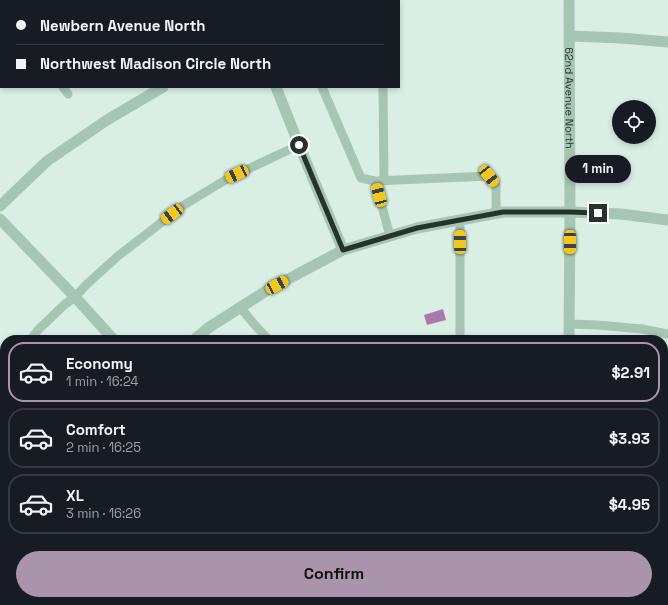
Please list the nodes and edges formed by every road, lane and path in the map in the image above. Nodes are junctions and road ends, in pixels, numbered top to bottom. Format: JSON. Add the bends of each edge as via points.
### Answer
{"nodes":[{"id":1,"x":569,"y":0,"type":"edge"},
{"id":2,"x":570,"y":36,"type":"junction"},
{"id":3,"x":668,"y":42,"type":"edge"},
{"id":4,"x":160,"y":88,"type":"edge"},
{"id":5,"x":276,"y":88,"type":"edge"},
{"id":6,"x":322,"y":88,"type":"edge"},
{"id":7,"x":383,"y":88,"type":"edge"},
{"id":8,"x":299,"y":145,"type":"junction"},
{"id":9,"x":380,"y":181,"type":"junction"},
{"id":10,"x":0,"y":206,"type":"edge"},
{"id":11,"x":570,"y":212,"type":"junction"},
{"id":12,"x":496,"y":214,"type":"junction"},
{"id":13,"x":0,"y":219,"type":"edge"},
{"id":14,"x":460,"y":220,"type":"junction"},
{"id":15,"x":668,"y":220,"type":"edge"},
{"id":16,"x":390,"y":236,"type":"junction"},
{"id":17,"x":343,"y":250,"type":"junction"},
{"id":18,"x":75,"y":297,"type":"junction"},
{"id":19,"x":240,"y":307,"type":"junction"},
{"id":20,"x":569,"y":324,"type":"junction"},
{"id":21,"x":668,"y":334,"type":"edge"},
{"id":22,"x":34,"y":335,"type":"edge"},
{"id":23,"x":109,"y":335,"type":"edge"},
{"id":24,"x":200,"y":335,"type":"edge"},
{"id":25,"x":264,"y":335,"type":"edge"},
{"id":26,"x":460,"y":335,"type":"edge"},
{"id":27,"x":569,"y":335,"type":"edge"}],
"edges":[{"from":1,"to":2,"type":"street","name":"62nd Avenue North"},
{"from":2,"to":3,"type":"street"},
{"from":2,"to":11,"type":"street","name":"62nd Avenue North"},
{"from":4,"to":10,"type":"street","via":[[47,161]]},
{"from":5,"to":8,"type":"street"},
{"from":6,"to":9,"type":"lane","via":[[361,178]]},
{"from":7,"to":9,"type":"lane"},
{"from":8,"to":17,"type":"street"},
{"from":8,"to":18,"type":"lane","via":[[227,179],[184,205],[118,256]]},
{"from":9,"to":12,"type":"lane","via":[[489,176],[496,185]]},
{"from":9,"to":16,"type":"lane"},
{"from":11,"to":12,"type":"street"},
{"from":11,"to":15,"type":"street","via":[[622,214]]},
{"from":11,"to":20,"type":"street","name":"62nd Avenue North"},
{"from":12,"to":14,"type":"street"},
{"from":13,"to":18,"type":"street"},
{"from":14,"to":16,"type":"street"},
{"from":14,"to":26,"type":"lane"},
{"from":16,"to":17,"type":"street"},
{"from":17,"to":19,"type":"street"},
{"from":18,"to":22,"type":"lane"},
{"from":18,"to":23,"type":"street"},
{"from":19,"to":24,"type":"street"},
{"from":19,"to":25,"type":"lane"},
{"from":20,"to":21,"type":"lane","via":[[642,329]]},
{"from":20,"to":27,"type":"street","name":"62nd Avenue North"}]}
